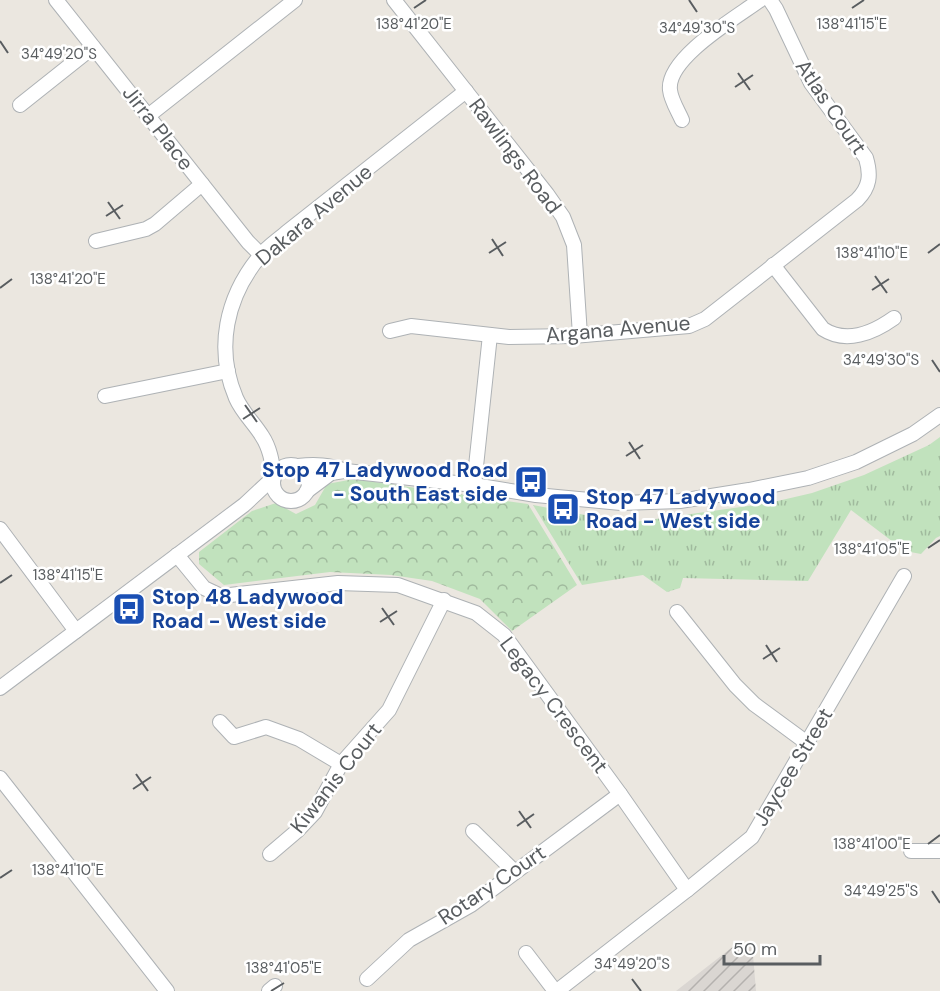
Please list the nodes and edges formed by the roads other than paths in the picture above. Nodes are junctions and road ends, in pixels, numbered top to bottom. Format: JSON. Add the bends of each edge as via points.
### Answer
{"nodes":[{"id":1,"x":56,"y":0,"type":"edge"},
{"id":2,"x":295,"y":0,"type":"edge"},
{"id":3,"x":394,"y":0,"type":"edge"},
{"id":4,"x":760,"y":0,"type":"edge"},
{"id":5,"x":771,"y":0,"type":"edge"},
{"id":6,"x":93,"y":47,"type":"junction"},
{"id":7,"x":466,"y":91,"type":"junction"},
{"id":8,"x":20,"y":105,"type":"dead end"},
{"id":9,"x":148,"y":116,"type":"junction"},
{"id":10,"x":682,"y":120,"type":"dead end"},
{"id":11,"x":868,"y":183,"type":"joint"},
{"id":12,"x":202,"y":184,"type":"junction"},
{"id":13,"x":96,"y":241,"type":"dead end"},
{"id":14,"x":261,"y":255,"type":"junction"},
{"id":15,"x":773,"y":265,"type":"junction"},
{"id":16,"x":894,"y":318,"type":"dead end"},
{"id":17,"x":390,"y":331,"type":"dead end"},
{"id":18,"x":490,"y":335,"type":"junction"},
{"id":19,"x":580,"y":335,"type":"junction"},
{"id":20,"x":228,"y":370,"type":"junction"},
{"id":21,"x":105,"y":396,"type":"dead end"},
{"id":22,"x":940,"y":416,"type":"edge"},
{"id":23,"x":263,"y":438,"type":"junction"},
{"id":24,"x":295,"y":465,"type":"junction"},
{"id":25,"x":346,"y":471,"type":"junction"},
{"id":26,"x":274,"y":477,"type":"junction"},
{"id":27,"x":474,"y":485,"type":"junction"},
{"id":28,"x":307,"y":491,"type":"junction"},
{"id":29,"x":280,"y":496,"type":"junction"},
{"id":30,"x":244,"y":505,"type":"junction"},
{"id":31,"x":0,"y":529,"type":"edge"},
{"id":32,"x":177,"y":555,"type":"junction"},
{"id":33,"x":903,"y":576,"type":"dead end"},
{"id":34,"x":444,"y":600,"type":"junction"},
{"id":35,"x":677,"y":612,"type":"dead end"},
{"id":36,"x":76,"y":631,"type":"junction"},
{"id":37,"x":0,"y":688,"type":"edge"},
{"id":38,"x":220,"y":722,"type":"dead end"},
{"id":39,"x":807,"y":743,"type":"junction"},
{"id":40,"x":341,"y":765,"type":"junction"},
{"id":41,"x":0,"y":778,"type":"edge"},
{"id":42,"x":620,"y":794,"type":"junction"},
{"id":43,"x":473,"y":831,"type":"dead end"},
{"id":44,"x":940,"y":850,"type":"edge"},
{"id":45,"x":911,"y":851,"type":"dead end"},
{"id":46,"x":270,"y":854,"type":"dead end"},
{"id":47,"x":515,"y":872,"type":"junction"},
{"id":48,"x":687,"y":890,"type":"junction"},
{"id":49,"x":526,"y":953,"type":"dead end"},
{"id":50,"x":367,"y":979,"type":"dead end"},
{"id":51,"x":167,"y":991,"type":"edge"},
{"id":52,"x":556,"y":991,"type":"edge"}],
"edges":[{"from":1,"to":6,"type":"street","name":"Jirra Place"},
{"from":2,"to":9,"type":"street"},
{"from":3,"to":7,"type":"street","name":"Rawlings Road"},
{"from":4,"to":10,"type":"street","via":[[686,56],[676,69],[670,91]]},
{"from":5,"to":11,"type":"street","name":"Atlas Court","via":[[811,83],[866,158]]},
{"from":6,"to":8,"type":"street"},
{"from":6,"to":9,"type":"street","name":"Jirra Place"},
{"from":7,"to":14,"type":"street","name":"Dakara Avenue"},
{"from":7,"to":19,"type":"street","name":"Rawlings Road","via":[[563,217],[574,244]]},
{"from":9,"to":12,"type":"street","name":"Jirra Place"},
{"from":11,"to":15,"type":"street","name":"Argana Avenue","via":[[857,200]]},
{"from":12,"to":13,"type":"street","via":[[146,229]]},
{"from":12,"to":14,"type":"street","name":"Jirra Place"},
{"from":14,"to":20,"type":"street","name":"Dakara Avenue","via":[[230,306],[225,338]]},
{"from":15,"to":16,"type":"street","via":[[823,329],[832,335],[854,336],[877,330]]},
{"from":15,"to":19,"type":"street","name":"Argana Avenue","via":[[695,324]]},
{"from":17,"to":18,"type":"street","name":"Argana Avenue","via":[[411,326]]},
{"from":18,"to":19,"type":"street","name":"Argana Avenue"},
{"from":18,"to":27,"type":"street"},
{"from":20,"to":21,"type":"street"},
{"from":20,"to":23,"type":"street","name":"Dakara Avenue","via":[[237,400]]},
{"from":22,"to":27,"type":"street","via":[[856,462],[808,477],[680,501],[621,502]]},
{"from":23,"to":24,"type":"street","name":"Dakara Avenue"},
{"from":23,"to":26,"type":"street","name":"Dakara Avenue"},
{"from":24,"to":25,"type":"street","via":[[326,465]]},
{"from":24,"to":26,"type":"street","via":[[280,468]]},
{"from":24,"to":28,"type":"street","via":[[306,474]]},
{"from":25,"to":27,"type":"street"},
{"from":25,"to":28,"type":"street","via":[[331,473]]},
{"from":26,"to":29,"type":"street","via":[[275,491]]},
{"from":26,"to":30,"type":"street"},
{"from":28,"to":29,"type":"street","via":[[297,499],[285,500]]},
{"from":29,"to":30,"type":"street"},
{"from":30,"to":32,"type":"street"},
{"from":31,"to":36,"type":"street"},
{"from":32,"to":34,"type":"street","name":"Legacy Crescent","via":[[204,588],[221,596],[338,583],[398,585]]},
{"from":32,"to":36,"type":"street"},
{"from":33,"to":39,"type":"street","name":"Jaycee Street"},
{"from":34,"to":40,"type":"street","name":"Kiwanis Court","via":[[389,710]]},
{"from":34,"to":42,"type":"street","name":"Legacy Crescent","via":[[476,614],[504,635]]},
{"from":35,"to":39,"type":"street","via":[[735,685]]},
{"from":36,"to":37,"type":"street"},
{"from":38,"to":40,"type":"street","via":[[234,737],[266,727],[299,739]]},
{"from":39,"to":48,"type":"street","name":"Jaycee Street","via":[[752,837]]},
{"from":40,"to":46,"type":"street","name":"Kiwanis Court","via":[[315,812]]},
{"from":41,"to":51,"type":"street"},
{"from":42,"to":47,"type":"street","name":"Rotary Court"},
{"from":42,"to":48,"type":"street","name":"Legacy Crescent"},
{"from":43,"to":47,"type":"street"},
{"from":44,"to":45,"type":"street"},
{"from":47,"to":50,"type":"street","name":"Rotary Court","via":[[471,905],[409,940]]},
{"from":48,"to":52,"type":"street","name":"Jaycee Street"},
{"from":49,"to":52,"type":"street"}]}
